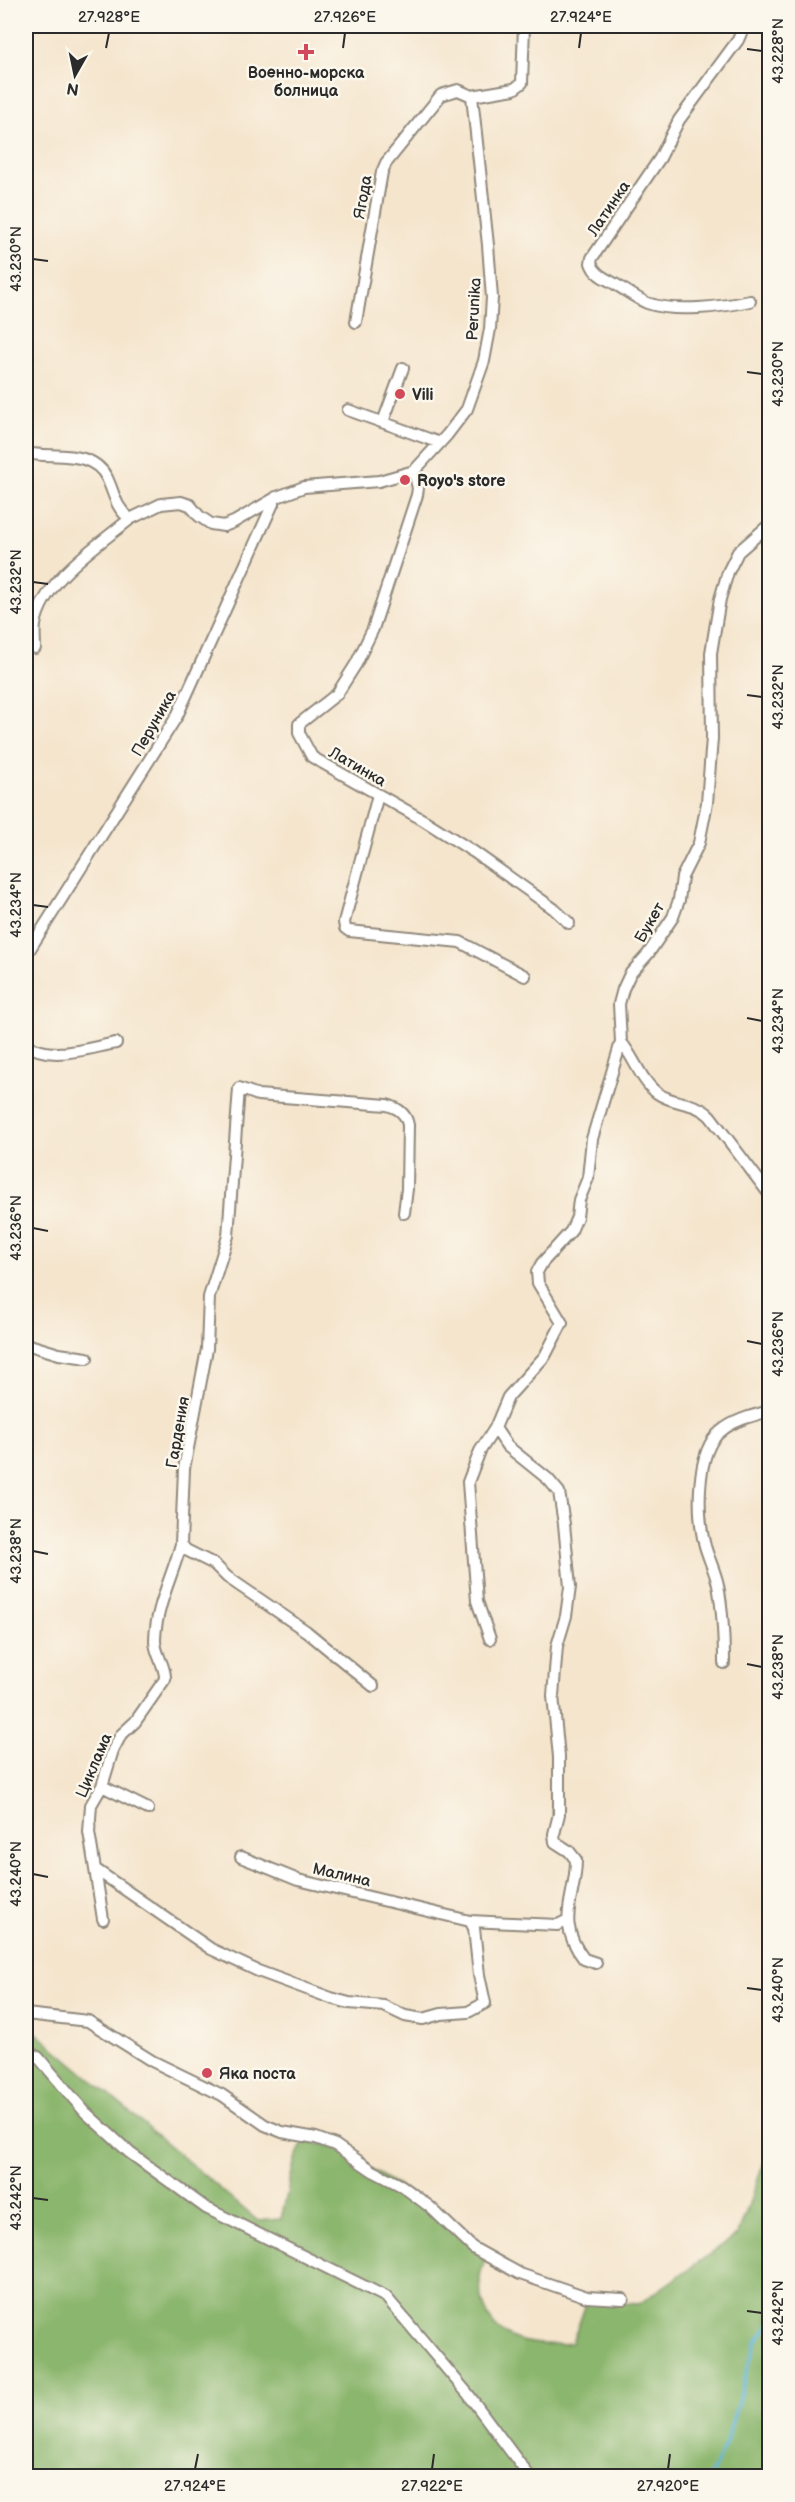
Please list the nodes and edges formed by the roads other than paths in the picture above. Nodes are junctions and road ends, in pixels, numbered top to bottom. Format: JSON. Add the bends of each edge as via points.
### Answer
{"nodes":[{"id":1,"x":524,"y":26,"type":"edge"},
{"id":2,"x":744,"y":26,"type":"edge"},
{"id":3,"x":472,"y":96,"type":"junction"},
{"id":4,"x":750,"y":301,"type":"dead end"},
{"id":5,"x":356,"y":322,"type":"dead end"},
{"id":6,"x":403,"y":368,"type":"dead end"},
{"id":7,"x":348,"y":410,"type":"dead end"},
{"id":8,"x":384,"y":423,"type":"junction"},
{"id":9,"x":440,"y":443,"type":"junction"},
{"id":10,"x":26,"y":453,"type":"edge"},
{"id":11,"x":414,"y":471,"type":"junction"},
{"id":12,"x":277,"y":497,"type":"junction"},
{"id":13,"x":130,"y":519,"type":"junction"},
{"id":14,"x":770,"y":524,"type":"edge"},
{"id":15,"x":30,"y":626,"type":"edge"},
{"id":16,"x":35,"y":648,"type":"dead end"},
{"id":17,"x":378,"y":795,"type":"junction"},
{"id":18,"x":569,"y":923,"type":"dead end"},
{"id":19,"x":27,"y":951,"type":"edge"},
{"id":20,"x":525,"y":976,"type":"dead end"},
{"id":21,"x":621,"y":1042,"type":"junction"},
{"id":22,"x":116,"y":1043,"type":"dead end"},
{"id":23,"x":26,"y":1044,"type":"edge"},
{"id":24,"x":770,"y":1195,"type":"edge"},
{"id":25,"x":404,"y":1213,"type":"dead end"},
{"id":26,"x":26,"y":1344,"type":"edge"},
{"id":27,"x":87,"y":1358,"type":"dead end"},
{"id":28,"x":768,"y":1413,"type":"edge"},
{"id":29,"x":495,"y":1428,"type":"junction"},
{"id":30,"x":181,"y":1544,"type":"junction"},
{"id":31,"x":155,"y":1638,"type":"joint"},
{"id":32,"x":490,"y":1639,"type":"dead end"},
{"id":33,"x":724,"y":1663,"type":"dead end"},
{"id":34,"x":374,"y":1686,"type":"dead end"},
{"id":35,"x":102,"y":1786,"type":"junction"},
{"id":36,"x":148,"y":1809,"type":"dead end"},
{"id":37,"x":241,"y":1857,"type":"dead end"},
{"id":38,"x":95,"y":1869,"type":"junction"},
{"id":39,"x":103,"y":1919,"type":"dead end"},
{"id":40,"x":568,"y":1920,"type":"junction"},
{"id":41,"x":470,"y":1921,"type":"junction"},
{"id":42,"x":596,"y":1963,"type":"dead end"},
{"id":43,"x":26,"y":2014,"type":"edge"},
{"id":44,"x":26,"y":2052,"type":"edge"},
{"id":45,"x":623,"y":2299,"type":"dead end"},
{"id":46,"x":529,"y":2476,"type":"edge"}],
"edges":[{"from":1,"to":3,"type":"street","via":[[522,83],[514,89]]},
{"from":2,"to":4,"type":"street","name":"Латинка","via":[[738,40],[679,120],[660,158],[591,263],[597,274],[656,305],[676,308]]},
{"from":3,"to":5,"type":"street","name":"Ягода","via":[[458,90],[441,95],[386,163]]},
{"from":3,"to":9,"type":"street","name":"Perunika","via":[[488,245],[490,329],[484,361],[467,409]]},
{"from":6,"to":8,"type":"street"},
{"from":7,"to":8,"type":"street"},
{"from":8,"to":9,"type":"street"},
{"from":9,"to":11,"type":"street","name":"Perunika"},
{"from":10,"to":13,"type":"street","via":[[72,457],[97,464],[107,477],[120,510]]},
{"from":11,"to":12,"type":"street","via":[[379,481],[304,487]]},
{"from":11,"to":17,"type":"street","name":"Латинка","via":[[417,495],[369,638],[337,694],[299,724],[299,733],[312,757]]},
{"from":12,"to":13,"type":"street","via":[[224,526],[211,524],[181,502],[161,504]]},
{"from":12,"to":19,"type":"street","name":"Перуника","via":[[177,716]]},
{"from":13,"to":15,"type":"street","via":[[58,582]]},
{"from":14,"to":21,"type":"street","name":"Букет","via":[[738,552],[728,572],[711,653],[712,738],[705,818],[699,843],[682,877],[673,917],[623,989],[619,1005]]},
{"from":15,"to":16,"type":"street"},
{"from":17,"to":18,"type":"street","name":"Латинка","via":[[474,852]]},
{"from":17,"to":20,"type":"street","via":[[345,928],[460,942]]},
{"from":21,"to":24,"type":"street","via":[[657,1093],[670,1101],[704,1110],[710,1116]]},
{"from":21,"to":29,"type":"street","name":"Букет","via":[[592,1139],[588,1178],[577,1218],[572,1231],[537,1272],[538,1283],[562,1323],[545,1356],[508,1396]]},
{"from":22,"to":23,"type":"street","via":[[61,1052],[42,1051]]},
{"from":25,"to":30,"type":"street","name":"Гардения","via":[[408,1125],[402,1112],[387,1105],[258,1095],[239,1088],[228,1236],[208,1297],[207,1348],[184,1469]]},
{"from":26,"to":27,"type":"street"},
{"from":28,"to":33,"type":"street","via":[[745,1418],[719,1432],[702,1465],[700,1520],[717,1581],[724,1624]]},
{"from":29,"to":32,"type":"street","via":[[480,1451],[468,1482],[477,1601]]},
{"from":29,"to":40,"type":"street","via":[[507,1446],[559,1492],[564,1524],[570,1587],[557,1646],[554,1696],[559,1814],[554,1834],[555,1842],[576,1860]]},
{"from":30,"to":31,"type":"street","name":"Гардения"},
{"from":30,"to":34,"type":"street","via":[[306,1631]]},
{"from":31,"to":35,"type":"street","name":"Циклама","via":[[165,1679],[121,1735]]},
{"from":35,"to":36,"type":"street"},
{"from":35,"to":38,"type":"street","name":"Циклама","via":[[91,1805],[89,1818]]},
{"from":37,"to":41,"type":"street","name":"Малина","via":[[298,1880]]},
{"from":38,"to":39,"type":"street","name":"Циклама"},
{"from":38,"to":41,"type":"street","via":[[211,1949],[249,1967],[331,1998],[384,2006],[423,2019],[468,2012],[485,2003]]},
{"from":40,"to":41,"type":"street","via":[[558,1925]]},
{"from":40,"to":42,"type":"street","via":[[576,1948],[584,1959]]},
{"from":43,"to":45,"type":"street","via":[[88,2021],[152,2061],[222,2095],[265,2125],[335,2145],[402,2186],[473,2248],[520,2274],[587,2297]]},
{"from":44,"to":46,"type":"street","via":[[38,2057],[85,2112],[130,2153],[206,2208],[386,2297],[468,2394]]}]}
